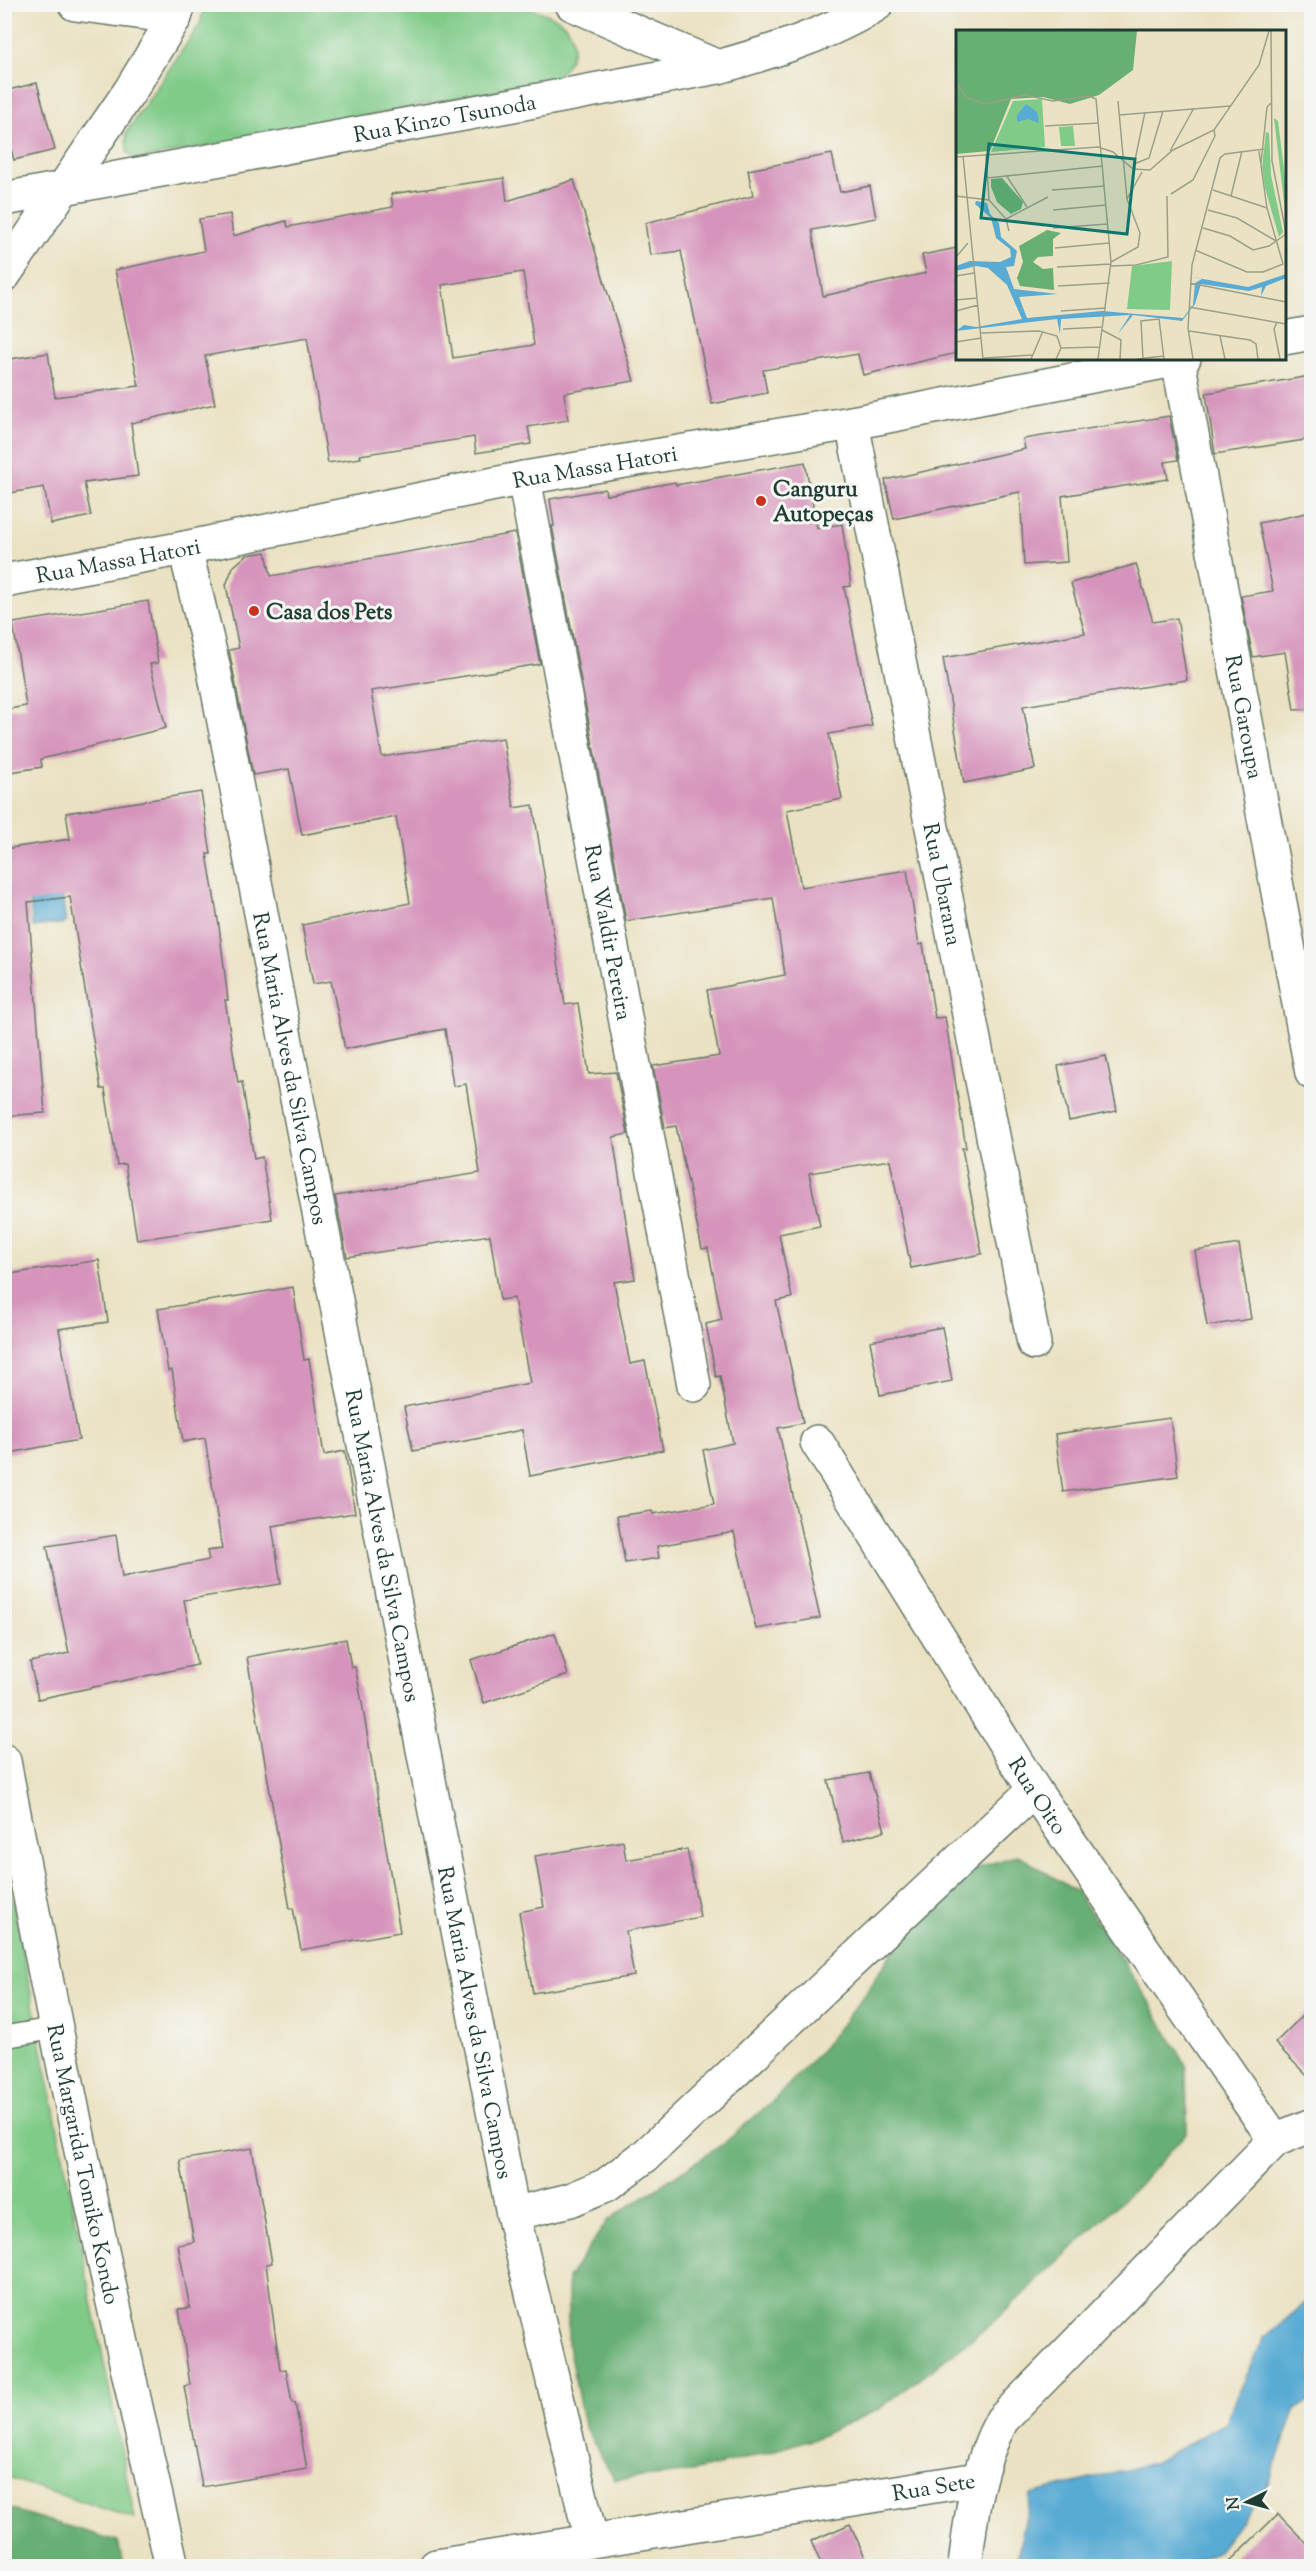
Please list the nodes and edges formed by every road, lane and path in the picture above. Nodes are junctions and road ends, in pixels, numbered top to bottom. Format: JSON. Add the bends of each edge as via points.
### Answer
{"nodes":[{"id":1,"x":572,"y":4,"type":"edge"},
{"id":2,"x":877,"y":4,"type":"edge"},
{"id":3,"x":84,"y":5,"type":"edge"},
{"id":4,"x":177,"y":11,"type":"edge"},
{"id":5,"x":718,"y":67,"type":"junction"},
{"id":6,"x":66,"y":186,"type":"junction"},
{"id":7,"x":4,"y":199,"type":"edge"},
{"id":8,"x":4,"y":275,"type":"edge"},
{"id":9,"x":1311,"y":333,"type":"edge"},
{"id":10,"x":1286,"y":338,"type":"edge"},
{"id":11,"x":1176,"y":360,"type":"edge"},
{"id":12,"x":1181,"y":360,"type":"edge"},
{"id":13,"x":852,"y":423,"type":"junction"},
{"id":14,"x":524,"y":478,"type":"junction"},
{"id":15,"x":185,"y":548,"type":"junction"},
{"id":16,"x":4,"y":580,"type":"edge"},
{"id":17,"x":1311,"y":1073,"type":"edge"},
{"id":18,"x":1034,"y":1343,"type":"dead end"},
{"id":19,"x":694,"y":1385,"type":"dead end"},
{"id":20,"x":817,"y":1442,"type":"dead end"},
{"id":21,"x":4,"y":1761,"type":"edge"},
{"id":22,"x":1034,"y":1790,"type":"junction"},
{"id":23,"x":56,"y":2028,"type":"junction"},
{"id":24,"x":4,"y":2037,"type":"edge"},
{"id":25,"x":1311,"y":2125,"type":"edge"},
{"id":26,"x":1275,"y":2140,"type":"junction"},
{"id":27,"x":513,"y":2214,"type":"junction"},
{"id":28,"x":978,"y":2479,"type":"junction"},
{"id":29,"x":591,"y":2539,"type":"junction"},
{"id":30,"x":172,"y":2566,"type":"edge"},
{"id":31,"x":436,"y":2566,"type":"edge"},
{"id":32,"x":965,"y":2566,"type":"edge"}],
"edges":[{"from":1,"to":5,"type":"street"},
{"from":2,"to":5,"type":"street","name":"Rua Kinzo Tsunoda","via":[[836,25]]},
{"from":3,"to":4,"type":"street"},
{"from":4,"to":6,"type":"street","via":[[130,91]]},
{"from":5,"to":6,"type":"street","name":"Rua Kinzo Tsunoda"},
{"from":6,"to":7,"type":"street","name":"Rua Kinzo Tsunoda"},
{"from":6,"to":8,"type":"street"},
{"from":9,"to":10,"type":"street"},
{"from":11,"to":13,"type":"street","name":"Rua Massa Hatori"},
{"from":12,"to":17,"type":"street","name":"Rua Garoupa"},
{"from":13,"to":14,"type":"street","name":"Rua Massa Hatori"},
{"from":13,"to":18,"type":"street","name":"Rua Ubarana"},
{"from":14,"to":15,"type":"street","name":"Rua Massa Hatori"},
{"from":14,"to":19,"type":"street","name":"Rua Waldir Pereira"},
{"from":15,"to":16,"type":"street","name":"Rua Massa Hatori"},
{"from":15,"to":27,"type":"street","name":"Rua Maria Alves da Silva Campos","via":[[213,665]]},
{"from":20,"to":22,"type":"street","name":"Rua Oito"},
{"from":21,"to":23,"type":"street","name":"Rua Margarida Tomiko Kondo"},
{"from":22,"to":26,"type":"street","name":"Rua Oito"},
{"from":22,"to":27,"type":"street","via":[[645,2156],[606,2185],[570,2200]]},
{"from":23,"to":24,"type":"lane"},
{"from":23,"to":30,"type":"street","name":"Rua Margarida Tomiko Kondo","via":[[122,2352]]},
{"from":25,"to":26,"type":"street","name":"Rua Sete"},
{"from":26,"to":28,"type":"street","name":"Rua Sete","via":[[1002,2420],[987,2446]]},
{"from":27,"to":29,"type":"street","name":"Rua Maria Alves da Silva Campos"},
{"from":28,"to":29,"type":"street","name":"Rua Sete"},
{"from":28,"to":32,"type":"street"},
{"from":29,"to":31,"type":"street","name":"Rua Sete"}]}
